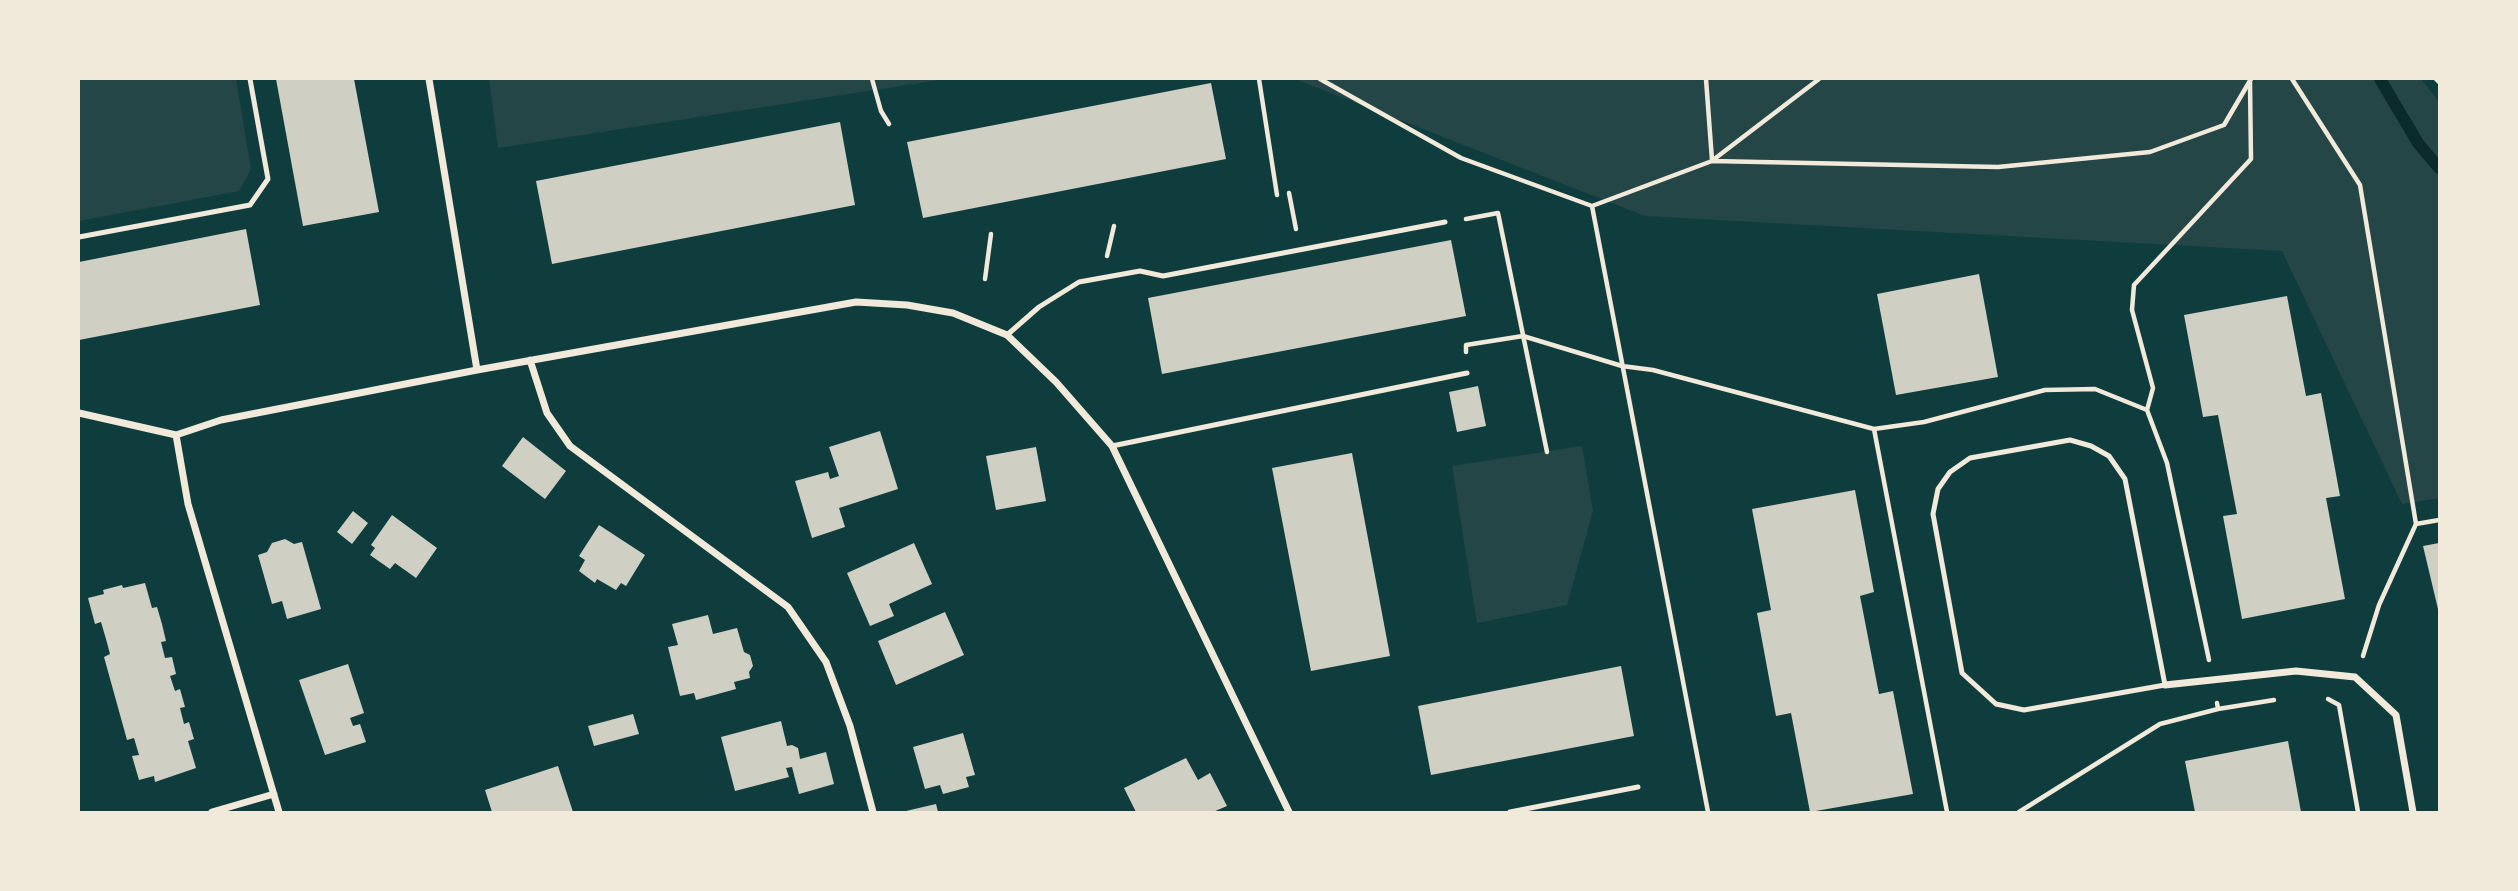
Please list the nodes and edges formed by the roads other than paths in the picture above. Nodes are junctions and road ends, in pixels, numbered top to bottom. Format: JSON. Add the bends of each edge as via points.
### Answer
{"nodes":[{"id":1,"x":250,"y":79,"type":"edge"},
{"id":2,"x":429,"y":79,"type":"edge"},
{"id":3,"x":1445,"y":222,"type":"road end"},
{"id":4,"x":79,"y":237,"type":"edge"},
{"id":5,"x":1007,"y":335,"type":"junction"},
{"id":6,"x":530,"y":360,"type":"junction"},
{"id":7,"x":477,"y":370,"type":"junction"},
{"id":8,"x":1467,"y":373,"type":"road end"},
{"id":9,"x":79,"y":413,"type":"edge"},
{"id":10,"x":176,"y":435,"type":"junction"},
{"id":11,"x":1112,"y":446,"type":"junction"},
{"id":12,"x":2165,"y":685,"type":"junction"},
{"id":13,"x":1638,"y":787,"type":"dead end"},
{"id":14,"x":274,"y":794,"type":"junction"},
{"id":15,"x":212,"y":812,"type":"edge"},
{"id":16,"x":279,"y":812,"type":"edge"},
{"id":17,"x":873,"y":812,"type":"edge"},
{"id":18,"x":1289,"y":812,"type":"edge"},
{"id":19,"x":1510,"y":812,"type":"edge"},
{"id":20,"x":2413,"y":812,"type":"edge"}],
"edges":[{"from":1,"to":4,"type":"lane","via":[[268,179],[250,205]]},
{"from":2,"to":7,"type":"street"},
{"from":3,"to":5,"type":"lane","via":[[1164,276],[1140,271],[1079,282],[1039,307]]},
{"from":5,"to":6,"type":"street","via":[[953,313],[856,302]]},
{"from":5,"to":11,"type":"street"},
{"from":6,"to":7,"type":"street"},
{"from":6,"to":17,"type":"street","via":[[547,413],[570,446],[788,607],[826,662],[850,726]]},
{"from":7,"to":10,"type":"street","via":[[221,420]]},
{"from":8,"to":11,"type":"lane"},
{"from":9,"to":10,"type":"street"},
{"from":10,"to":14,"type":"street","via":[[188,504]]},
{"from":11,"to":18,"type":"street"},
{"from":12,"to":12,"type":"lane","via":[[2125,479],[2109,456],[2070,440],[1970,458],[1950,472],[1938,489],[1933,514],[1962,673],[1979,690],[1996,704],[2024,710]]},
{"from":12,"to":20,"type":"street","via":[[2296,671],[2356,677],[2396,715]]},
{"from":13,"to":19,"type":"lane"},
{"from":14,"to":15,"type":"street"},
{"from":14,"to":16,"type":"street"}]}
